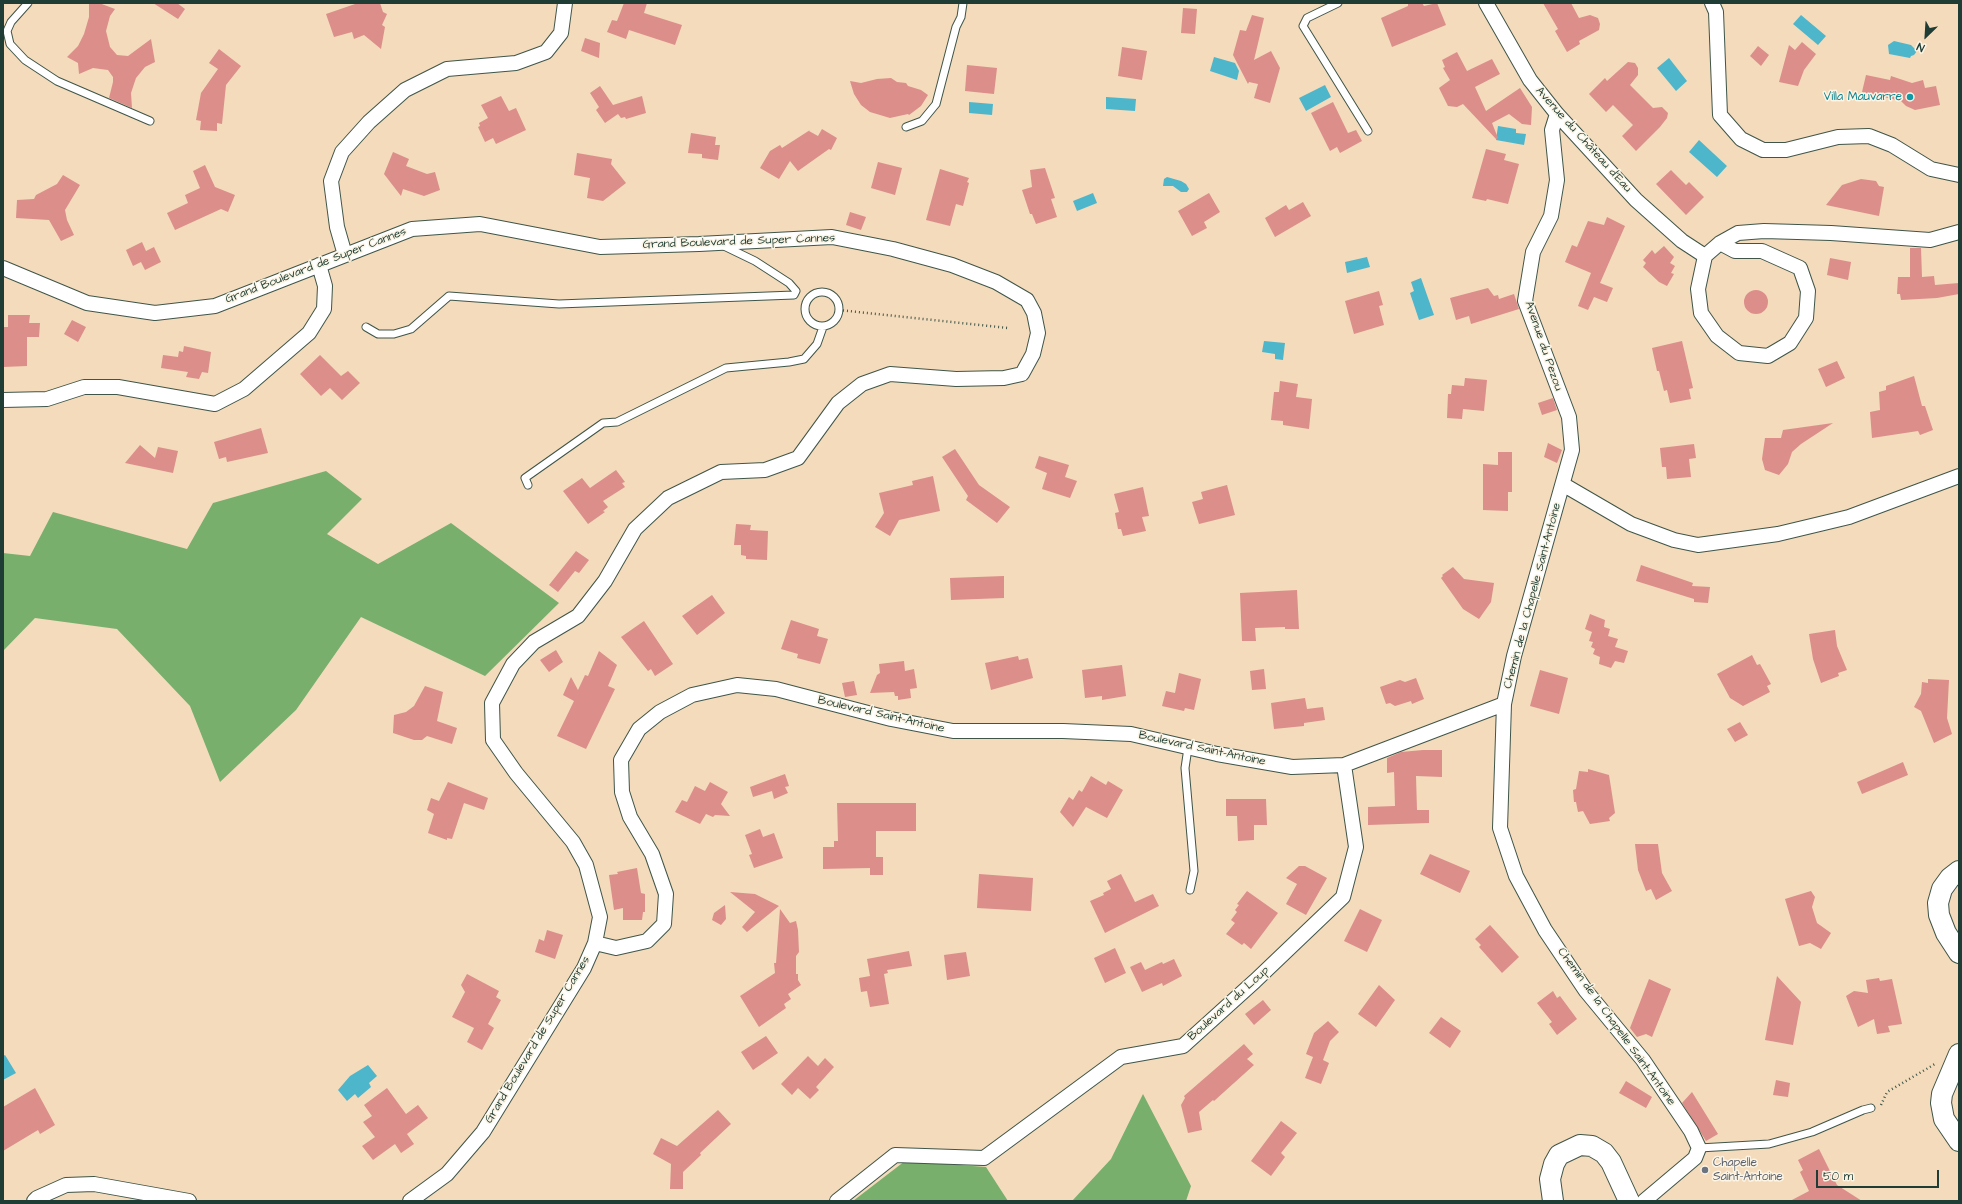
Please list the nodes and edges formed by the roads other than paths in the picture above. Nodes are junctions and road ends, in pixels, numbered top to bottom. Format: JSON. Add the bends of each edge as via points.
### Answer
{"nodes":[{"id":1,"x":28,"y":3,"type":"edge"},
{"id":2,"x":565,"y":3,"type":"edge"},
{"id":3,"x":963,"y":3,"type":"edge"},
{"id":4,"x":1338,"y":3,"type":"edge"},
{"id":5,"x":1486,"y":3,"type":"edge"},
{"id":6,"x":1712,"y":3,"type":"edge"},
{"id":7,"x":1557,"y":114,"type":"junction"},
{"id":8,"x":150,"y":121,"type":"dead end"},
{"id":9,"x":906,"y":127,"type":"dead end"},
{"id":10,"x":1368,"y":131,"type":"dead end"},
{"id":11,"x":1959,"y":175,"type":"edge"},
{"id":12,"x":1959,"y":232,"type":"edge"},
{"id":13,"x":718,"y":243,"type":"junction"},
{"id":14,"x":1720,"y":244,"type":"junction"},
{"id":15,"x":344,"y":255,"type":"junction"},
{"id":16,"x":1705,"y":256,"type":"junction"},
{"id":17,"x":319,"y":265,"type":"junction"},
{"id":18,"x":3,"y":268,"type":"edge"},
{"id":19,"x":796,"y":291,"type":"junction"},
{"id":20,"x":809,"y":298,"type":"junction"},
{"id":21,"x":366,"y":327,"type":"dead end"},
{"id":22,"x":823,"y":327,"type":"junction"},
{"id":23,"x":3,"y":400,"type":"edge"},
{"id":24,"x":1959,"y":476,"type":"edge"},
{"id":25,"x":528,"y":485,"type":"dead end"},
{"id":26,"x":1564,"y":485,"type":"junction"},
{"id":27,"x":1504,"y":704,"type":"junction"},
{"id":28,"x":1188,"y":748,"type":"junction"},
{"id":29,"x":1344,"y":765,"type":"junction"},
{"id":30,"x":1959,"y":871,"type":"edge"},
{"id":31,"x":1190,"y":890,"type":"dead end"},
{"id":32,"x":595,"y":943,"type":"junction"},
{"id":33,"x":1959,"y":953,"type":"edge"},
{"id":34,"x":1956,"y":1061,"type":"edge"},
{"id":35,"x":1871,"y":1108,"type":"road end"},
{"id":36,"x":1959,"y":1141,"type":"edge"},
{"id":37,"x":1699,"y":1148,"type":"junction"},
{"id":38,"x":34,"y":1201,"type":"edge"},
{"id":39,"x":189,"y":1201,"type":"edge"},
{"id":40,"x":410,"y":1201,"type":"edge"},
{"id":41,"x":837,"y":1201,"type":"edge"},
{"id":42,"x":1553,"y":1201,"type":"edge"},
{"id":43,"x":1629,"y":1201,"type":"edge"},
{"id":44,"x":1644,"y":1201,"type":"edge"}],
"edges":[{"from":1,"to":8,"type":"lane","via":[[11,22],[7,31],[10,44],[25,60],[57,81]]},
{"from":2,"to":15,"type":"street","via":[[561,33],[546,52],[516,63],[447,69],[404,90],[369,122],[342,152],[331,181],[337,227]]},
{"from":3,"to":9,"type":"lane","via":[[936,104],[922,121]]},
{"from":4,"to":10,"type":"lane","via":[[1307,18],[1303,26]]},
{"from":5,"to":7,"type":"street","name":"Avenue du Château d'Eau","via":[[1530,80]]},
{"from":6,"to":11,"type":"street","via":[[1716,12],[1720,115],[1741,140],[1763,150],[1786,150],[1838,137],[1869,136],[1892,145],[1931,169]]},
{"from":7,"to":16,"type":"street","name":"Avenue du Château d'Eau","via":[[1636,200],[1682,241]]},
{"from":7,"to":26,"type":"street","name":"Avenue du Pezou","via":[[1552,130],[1557,180],[1551,216],[1533,252],[1525,301],[1569,417],[1572,450]]},
{"from":12,"to":14,"type":"street","via":[[1930,240],[1764,231],[1738,233]]},
{"from":13,"to":15,"type":"street","name":"Grand Boulevard de Super Cannes","via":[[600,247],[480,224],[412,229]]},
{"from":13,"to":19,"type":"lane","via":[[755,261],[789,283]]},
{"from":13,"to":32,"type":"street","name":"Grand Boulevard de Super Cannes","via":[[832,237],[893,249],[952,265],[996,282],[1027,300],[1034,313],[1038,333],[1033,354],[1022,374],[1004,378],[956,379],[890,374],[862,384],[838,403],[798,458],[765,470],[721,472],[668,498],[635,529],[605,581],[578,616],[534,642],[512,664],[492,703],[493,740],[516,773],[573,842],[586,865],[600,917]]},
{"from":14,"to":16,"type":"street"},
{"from":14,"to":16,"type":"street","via":[[1735,251],[1762,251],[1800,268],[1808,291],[1806,318],[1790,342],[1768,356],[1739,353],[1717,336],[1701,313],[1698,289]]},
{"from":15,"to":17,"type":"street","name":"Grand Boulevard de Super Cannes"},
{"from":17,"to":18,"type":"street","name":"Grand Boulevard de Super Cannes","via":[[215,306],[155,313],[87,303]]},
{"from":17,"to":23,"type":"street","via":[[324,286],[324,309],[309,333],[244,388],[215,404],[118,387],[84,387],[47,399]]},
{"from":19,"to":20,"type":"lane"},
{"from":19,"to":21,"type":"lane","via":[[794,295],[559,304],[449,296],[411,329],[394,334],[378,334]]},
{"from":20,"to":22,"type":"lane","via":[[805,302],[804,314],[812,324]]},
{"from":20,"to":22,"type":"lane","via":[[814,293],[826,292],[836,299],[839,310],[834,322]]},
{"from":22,"to":25,"type":"lane","via":[[817,344],[804,359],[726,368],[617,422],[603,423],[525,478]]},
{"from":24,"to":26,"type":"street","via":[[1849,517],[1778,534],[1698,545],[1674,540],[1631,524]]},
{"from":26,"to":27,"type":"street","name":"Chemin de la Chapelle Saint-Antoine","via":[[1514,656]]},
{"from":27,"to":29,"type":"street","name":"Boulevard Saint-Antoine"},
{"from":27,"to":37,"type":"street","name":"Chemin de la Chapelle Saint-Antoine","via":[[1500,828],[1516,876],[1545,930],[1582,985],[1643,1060],[1691,1131]]},
{"from":28,"to":29,"type":"street","name":"Boulevard Saint-Antoine","via":[[1292,767]]},
{"from":28,"to":31,"type":"lane","via":[[1185,768],[1194,871]]},
{"from":28,"to":32,"type":"street","name":"Boulevard Saint-Antoine","via":[[1131,734],[953,731],[891,719],[776,689],[738,685],[692,695],[660,712],[639,729],[621,760],[622,792],[630,817],[652,854],[666,894],[664,924],[647,941],[616,948]]},
{"from":29,"to":41,"type":"street","name":"Boulevard du Loup","via":[[1356,847],[1343,897],[1183,1046],[1121,1057],[984,1158],[895,1155]]},
{"from":30,"to":33,"type":"main road","via":[[1942,889],[1938,903],[1939,916],[1946,933]]},
{"from":32,"to":40,"type":"street","name":"Grand Boulevard de Super Cannes","via":[[584,968],[483,1132],[447,1174]]},
{"from":34,"to":36,"type":"main road","via":[[1942,1094],[1941,1103],[1944,1119]]},
{"from":35,"to":37,"type":"lane","via":[[1812,1132],[1769,1144]]},
{"from":37,"to":44,"type":"street","via":[[1695,1158]]},
{"from":38,"to":39,"type":"street","via":[[66,1185],[94,1184]]},
{"from":42,"to":43,"type":"main road","via":[[1550,1179],[1554,1164],[1559,1155],[1580,1145],[1592,1146],[1604,1153],[1611,1162]]}]}
